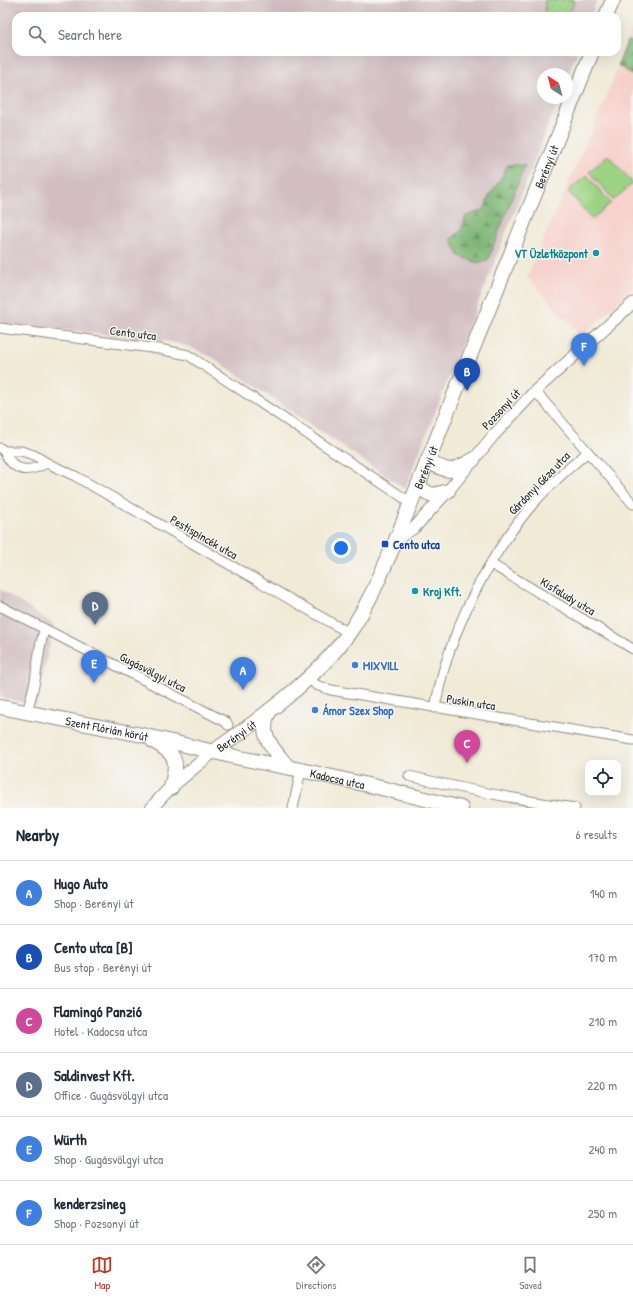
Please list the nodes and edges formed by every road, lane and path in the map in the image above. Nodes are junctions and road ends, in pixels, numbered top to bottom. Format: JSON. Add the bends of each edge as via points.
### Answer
{"nodes":[{"id":1,"x":613,"y":0,"type":"edge"},
{"id":2,"x":608,"y":12,"type":"edge"},
{"id":3,"x":590,"y":56,"type":"edge"},
{"id":4,"x":633,"y":303,"type":"edge"},
{"id":5,"x":0,"y":328,"type":"edge"},
{"id":6,"x":535,"y":391,"type":"junction"},
{"id":7,"x":2,"y":450,"type":"edge"},
{"id":8,"x":588,"y":452,"type":"junction"},
{"id":9,"x":473,"y":460,"type":"junction"},
{"id":10,"x":427,"y":461,"type":"junction"},
{"id":11,"x":47,"y":463,"type":"junction"},
{"id":12,"x":418,"y":485,"type":"junction"},
{"id":13,"x":448,"y":491,"type":"junction"},
{"id":14,"x":410,"y":502,"type":"junction"},
{"id":15,"x":633,"y":504,"type":"edge"},
{"id":16,"x":396,"y":540,"type":"junction"},
{"id":17,"x":490,"y":564,"type":"junction"},
{"id":18,"x":0,"y":606,"type":"edge"},
{"id":19,"x":44,"y":630,"type":"junction"},
{"id":20,"x":349,"y":633,"type":"junction"},
{"id":21,"x":633,"y":649,"type":"edge"},
{"id":22,"x":309,"y":677,"type":"junction"},
{"id":23,"x":0,"y":707,"type":"edge"},
{"id":24,"x":435,"y":708,"type":"junction"},
{"id":25,"x":270,"y":710,"type":"junction"},
{"id":26,"x":27,"y":713,"type":"junction"},
{"id":27,"x":228,"y":725,"type":"dead end"},
{"id":28,"x":142,"y":735,"type":"junction"},
{"id":29,"x":633,"y":740,"type":"edge"},
{"id":30,"x":214,"y":751,"type":"junction"},
{"id":31,"x":294,"y":768,"type":"junction"},
{"id":32,"x":409,"y":776,"type":"dead end"},
{"id":33,"x":171,"y":788,"type":"junction"},
{"id":34,"x":452,"y":807,"type":"edge"},
{"id":35,"x":152,"y":808,"type":"edge"},
{"id":36,"x":293,"y":808,"type":"edge"},
{"id":37,"x":575,"y":808,"type":"edge"}],
"edges":[{"from":1,"to":2,"type":"main road"},
{"from":3,"to":10,"type":"main road","name":"Berényi út"},
{"from":4,"to":6,"type":"street","name":"Pozsonyi út"},
{"from":5,"to":14,"type":"street","name":"Cento utca","via":[[188,355]]},
{"from":6,"to":8,"type":"street"},
{"from":6,"to":9,"type":"street","name":"Pozsonyi út"},
{"from":7,"to":11,"type":"street","name":"Pestispincék utca","via":[[34,454]]},
{"from":7,"to":11,"type":"street","name":"Pestispincék utca","via":[[8,460],[22,469],[31,470]]},
{"from":8,"to":15,"type":"street"},
{"from":8,"to":17,"type":"street","name":"Gárdonyi Géza utca","via":[[556,480],[528,510]]},
{"from":9,"to":10,"type":"main road","via":[[453,470],[444,470]]},
{"from":9,"to":13,"type":"street","name":"Pozsonyi út"},
{"from":10,"to":12,"type":"main road","name":"Berényi út"},
{"from":11,"to":20,"type":"street","name":"Pestispincék utca","via":[[75,476]]},
{"from":12,"to":13,"type":"main road","via":[[426,493],[434,495]]},
{"from":12,"to":14,"type":"main road","name":"Berényi út"},
{"from":13,"to":16,"type":"street","name":"Pozsonyi út","via":[[415,527]]},
{"from":14,"to":16,"type":"main road","name":"Berényi út"},
{"from":16,"to":20,"type":"main road","name":"Berényi út","via":[[368,602]]},
{"from":17,"to":21,"type":"street","name":"Kisfaludy utca"},
{"from":17,"to":24,"type":"street","name":"Gárdonyi Géza utca","via":[[456,636],[443,673]]},
{"from":18,"to":19,"type":"street","name":"Gugásvölgyi utca"},
{"from":19,"to":26,"type":"street"},
{"from":19,"to":27,"type":"street","name":"Gugásvölgyi utca"},
{"from":20,"to":22,"type":"main road","name":"Berényi út"},
{"from":22,"to":24,"type":"street","name":"Puskin utca","via":[[316,685],[331,690]]},
{"from":22,"to":25,"type":"main road","name":"Berényi út"},
{"from":23,"to":26,"type":"main road","name":"Szent Flórián körút"},
{"from":24,"to":29,"type":"street","name":"Puskin utca"},
{"from":25,"to":30,"type":"main road","name":"Berényi út"},
{"from":25,"to":31,"type":"main road","via":[[266,722],[266,736],[272,749]]},
{"from":26,"to":28,"type":"main road","name":"Szent Flórián körút"},
{"from":28,"to":30,"type":"main road","name":"Szent Flórián körút"},
{"from":28,"to":33,"type":"main road","via":[[163,747],[173,757],[175,772]]},
{"from":30,"to":31,"type":"main road","name":"Kadocsa utca"},
{"from":30,"to":33,"type":"main road","name":"Berényi út"},
{"from":31,"to":34,"type":"main road","name":"Kadocsa utca"},
{"from":31,"to":36,"type":"street"},
{"from":32,"to":37,"type":"street"},
{"from":33,"to":35,"type":"main road","name":"Berényi út"}]}
